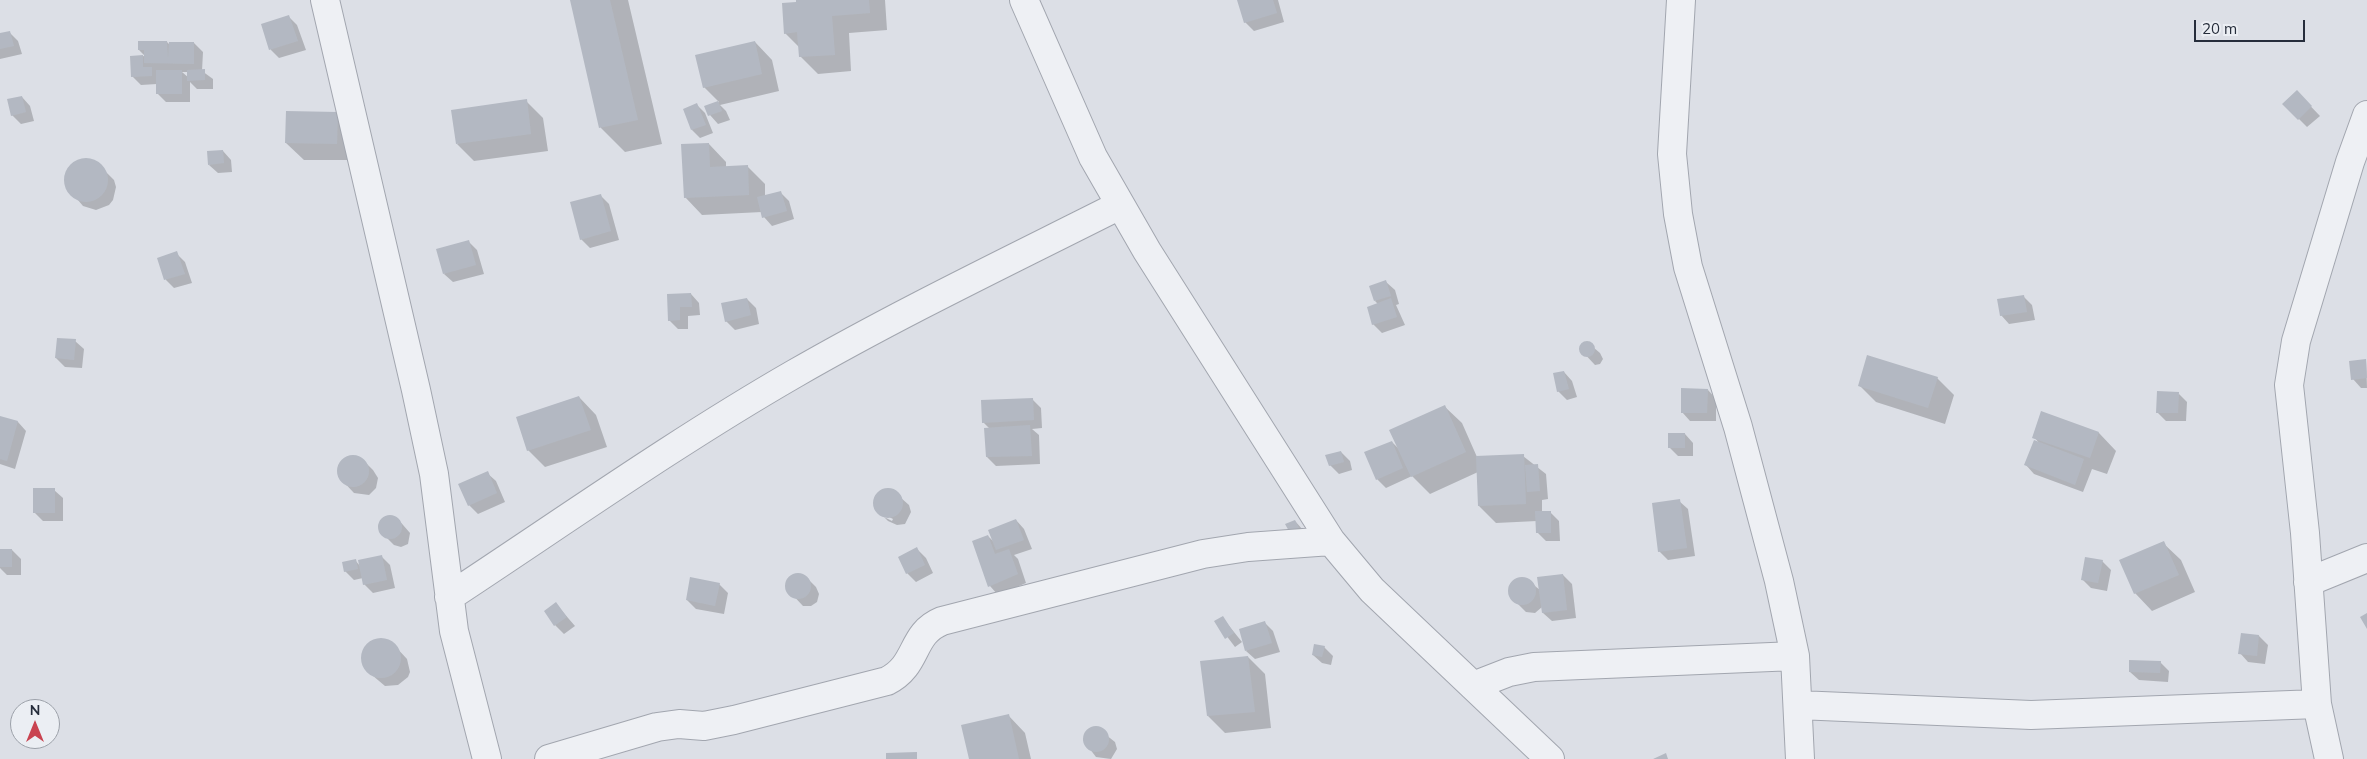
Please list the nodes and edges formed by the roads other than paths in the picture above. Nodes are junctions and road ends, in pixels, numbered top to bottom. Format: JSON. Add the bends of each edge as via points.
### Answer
{"nodes":[{"id":1,"x":325,"y":0,"type":"edge"},
{"id":2,"x":1024,"y":0,"type":"edge"},
{"id":3,"x":1681,"y":0,"type":"edge"},
{"id":4,"x":2367,"y":115,"type":"edge"},
{"id":5,"x":1120,"y":205,"type":"junction"},
{"id":6,"x":1331,"y":541,"type":"junction"},
{"id":7,"x":2367,"y":558,"type":"edge"},
{"id":8,"x":2308,"y":582,"type":"junction"},
{"id":9,"x":449,"y":597,"type":"junction"},
{"id":10,"x":1795,"y":656,"type":"junction"},
{"id":11,"x":1473,"y":686,"type":"junction"},
{"id":12,"x":2318,"y":704,"type":"junction"},
{"id":13,"x":1798,"y":705,"type":"junction"},
{"id":14,"x":487,"y":759,"type":"edge"},
{"id":15,"x":549,"y":759,"type":"edge"},
{"id":16,"x":1550,"y":759,"type":"edge"},
{"id":17,"x":1800,"y":759,"type":"edge"},
{"id":18,"x":2329,"y":759,"type":"edge"}],
"edges":[{"from":1,"to":9,"type":"street","via":[[434,474]]},
{"from":2,"to":5,"type":"street","via":[[1093,157]]},
{"from":3,"to":10,"type":"street","via":[[1672,154],[1678,214],[1688,267],[1738,427],[1779,580]]},
{"from":4,"to":8,"type":"street","via":[[2296,341],[2289,385]]},
{"from":5,"to":6,"type":"street"},
{"from":5,"to":9,"type":"street","via":[[922,304],[794,374],[712,424]]},
{"from":6,"to":11,"type":"street","via":[[1372,590]]},
{"from":6,"to":15,"type":"street","via":[[1202,554],[942,620],[930,625],[900,675],[887,681],[704,726],[679,724],[657,727]]},
{"from":7,"to":8,"type":"street"},
{"from":8,"to":12,"type":"street"},
{"from":9,"to":14,"type":"street","via":[[454,631]]},
{"from":10,"to":11,"type":"street","via":[[1534,667],[1509,672]]},
{"from":10,"to":13,"type":"street"},
{"from":11,"to":16,"type":"street"},
{"from":12,"to":13,"type":"street","via":[[2031,715]]},
{"from":12,"to":18,"type":"street"},
{"from":13,"to":17,"type":"street"}]}
